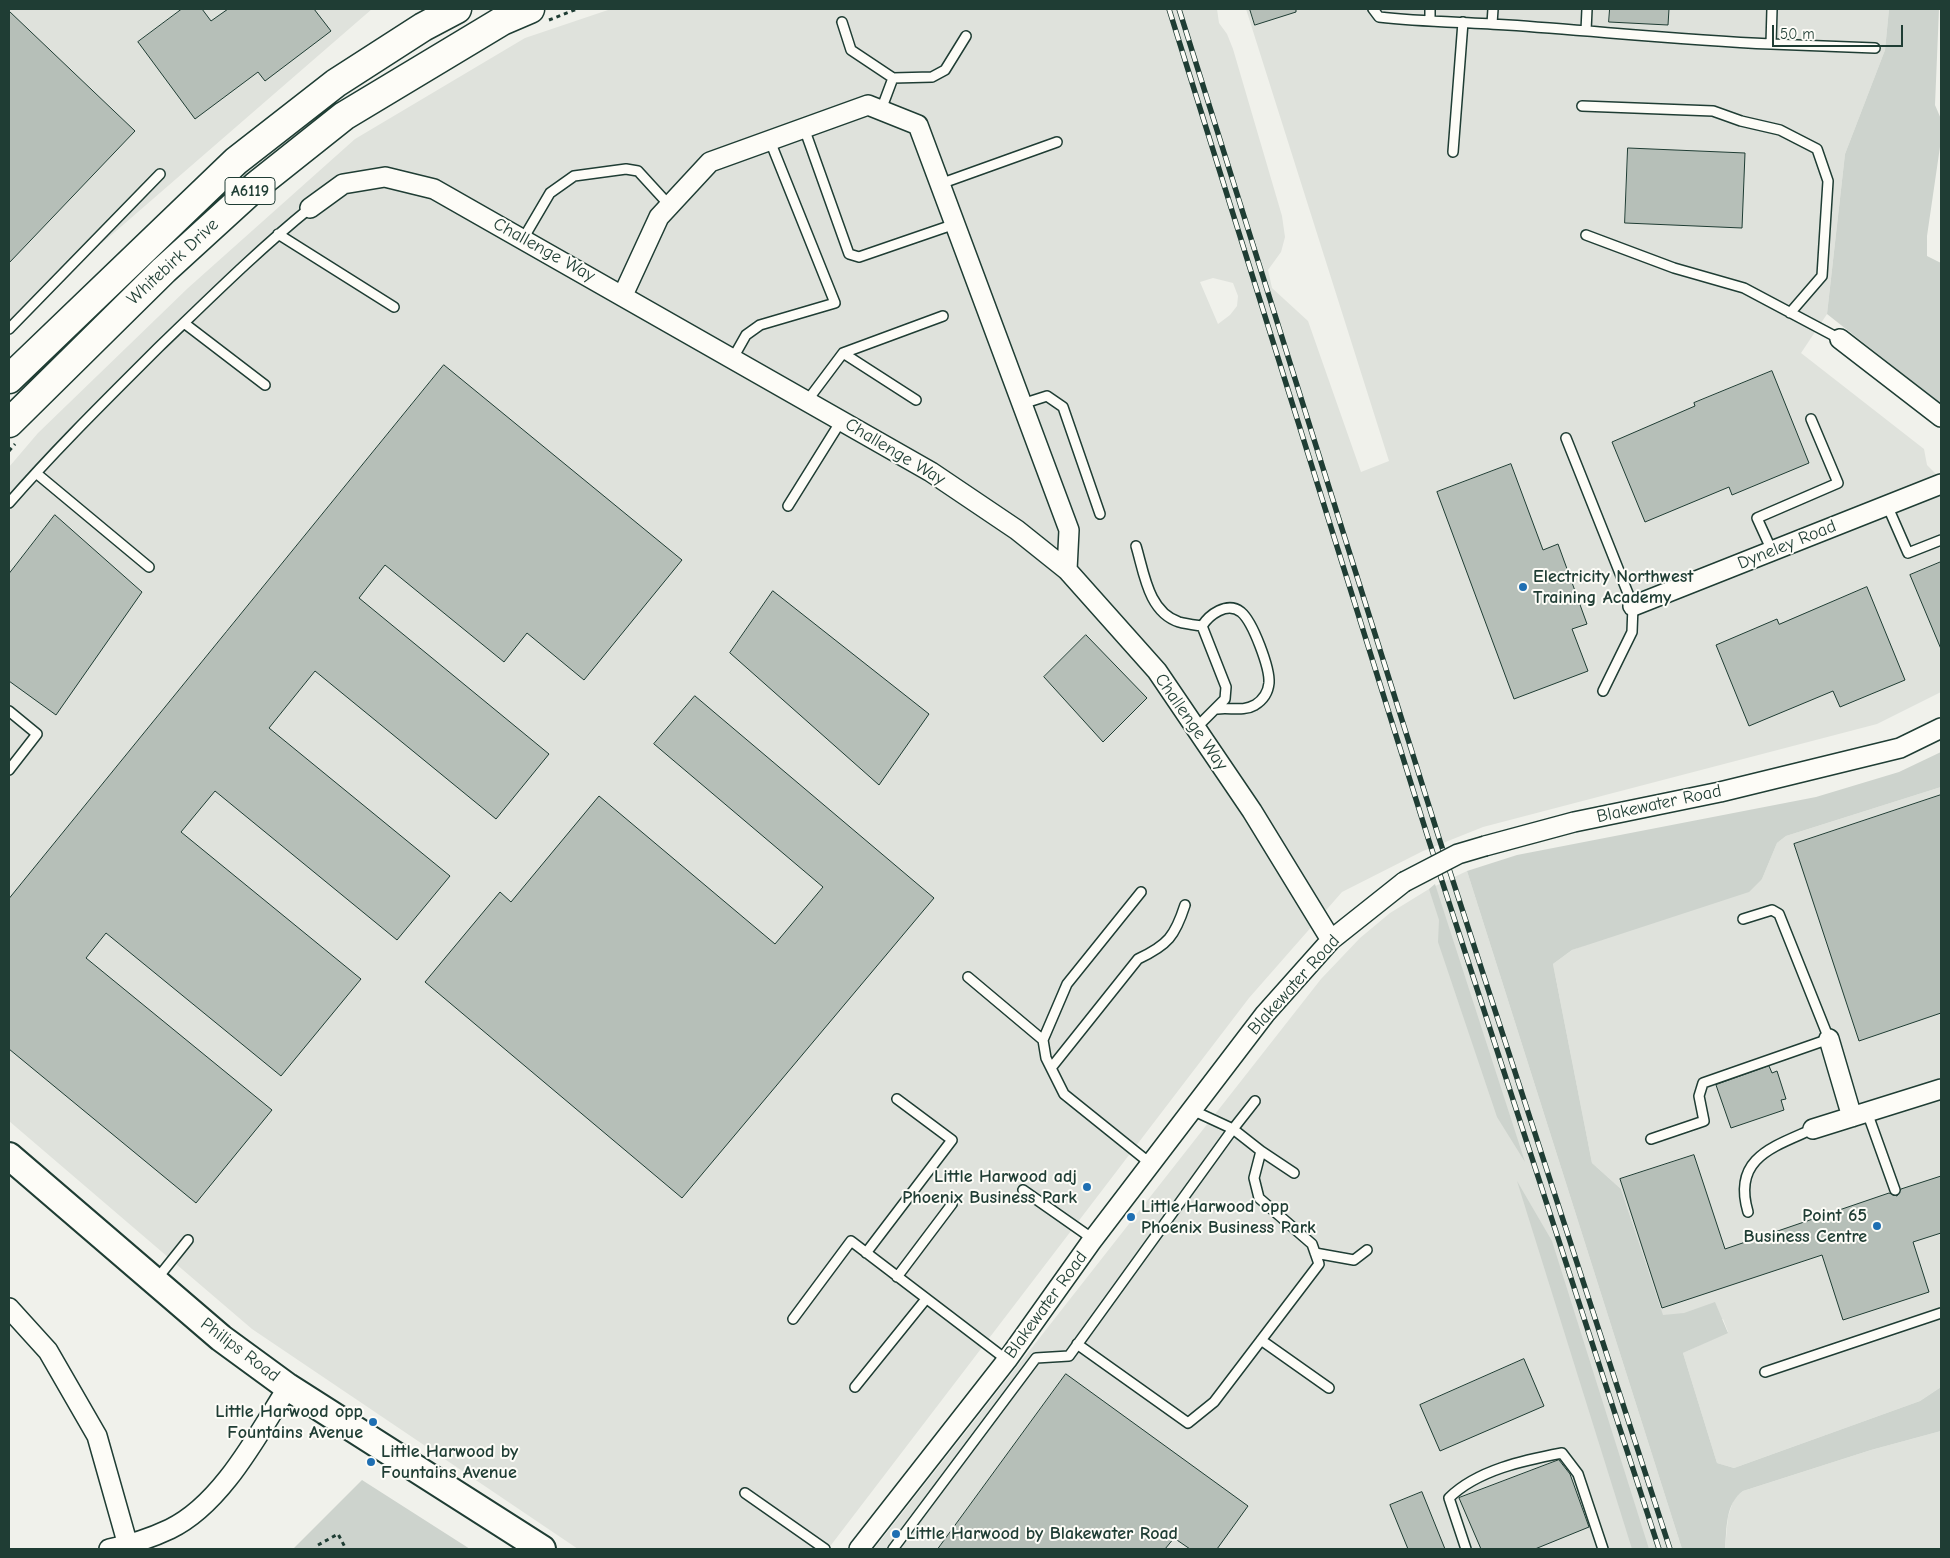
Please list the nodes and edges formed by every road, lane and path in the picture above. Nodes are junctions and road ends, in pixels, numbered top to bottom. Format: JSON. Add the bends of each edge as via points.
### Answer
{"nodes":[{"id":1,"x":457,"y":9,"type":"edge"},
{"id":2,"x":577,"y":9,"type":"edge"},
{"id":3,"x":1373,"y":9,"type":"edge"},
{"id":4,"x":1430,"y":9,"type":"edge"},
{"id":5,"x":1492,"y":9,"type":"edge"},
{"id":6,"x":1587,"y":9,"type":"edge"},
{"id":7,"x":1772,"y":9,"type":"edge"},
{"id":8,"x":536,"y":16,"type":"edge"},
{"id":9,"x":1430,"y":21,"type":"junction"},
{"id":10,"x":842,"y":22,"type":"dead end"},
{"id":11,"x":1463,"y":22,"type":"junction"},
{"id":12,"x":1492,"y":24,"type":"junction"},
{"id":13,"x":1586,"y":31,"type":"junction"},
{"id":14,"x":966,"y":36,"type":"dead end"},
{"id":15,"x":1770,"y":44,"type":"junction"},
{"id":16,"x":1875,"y":48,"type":"dead end"},
{"id":17,"x":892,"y":78,"type":"junction"},
{"id":18,"x":1582,"y":106,"type":"dead end"},
{"id":19,"x":881,"y":110,"type":"junction"},
{"id":20,"x":804,"y":128,"type":"junction"},
{"id":21,"x":770,"y":141,"type":"junction"},
{"id":22,"x":1057,"y":142,"type":"dead end"},
{"id":23,"x":1453,"y":152,"type":"dead end"},
{"id":24,"x":160,"y":174,"type":"dead end"},
{"id":25,"x":940,"y":184,"type":"junction"},
{"id":26,"x":670,"y":206,"type":"junction"},
{"id":27,"x":310,"y":208,"type":"joint"},
{"id":28,"x":955,"y":224,"type":"junction"},
{"id":29,"x":278,"y":234,"type":"junction"},
{"id":30,"x":1586,"y":235,"type":"dead end"},
{"id":31,"x":523,"y":239,"type":"junction"},
{"id":32,"x":623,"y":295,"type":"junction"},
{"id":33,"x":394,"y":307,"type":"dead end"},
{"id":34,"x":1790,"y":313,"type":"junction"},
{"id":35,"x":943,"y":316,"type":"dead end"},
{"id":36,"x":184,"y":323,"type":"junction"},
{"id":37,"x":9,"y":329,"type":"edge"},
{"id":38,"x":1840,"y":339,"type":"joint"},
{"id":39,"x":843,"y":352,"type":"junction"},
{"id":40,"x":733,"y":358,"type":"junction"},
{"id":41,"x":9,"y":379,"type":"edge"},
{"id":42,"x":265,"y":385,"type":"dead end"},
{"id":43,"x":916,"y":400,"type":"dead end"},
{"id":44,"x":807,"y":401,"type":"junction"},
{"id":45,"x":1022,"y":404,"type":"junction"},
{"id":46,"x":1941,"y":417,"type":"edge"},
{"id":47,"x":1811,"y":419,"type":"dead end"},
{"id":48,"x":841,"y":421,"type":"junction"},
{"id":49,"x":12,"y":432,"type":"edge"},
{"id":50,"x":1566,"y":438,"type":"dead end"},
{"id":51,"x":9,"y":451,"type":"edge"},
{"id":52,"x":36,"y":473,"type":"junction"},
{"id":53,"x":1941,"y":484,"type":"edge"},
{"id":54,"x":9,"y":503,"type":"edge"},
{"id":55,"x":1887,"y":505,"type":"junction"},
{"id":56,"x":788,"y":506,"type":"dead end"},
{"id":57,"x":1100,"y":514,"type":"dead end"},
{"id":58,"x":1941,"y":540,"type":"edge"},
{"id":59,"x":1136,"y":546,"type":"dead end"},
{"id":60,"x":1772,"y":551,"type":"junction"},
{"id":61,"x":149,"y":567,"type":"dead end"},
{"id":62,"x":1066,"y":570,"type":"junction"},
{"id":63,"x":1633,"y":606,"type":"junction"},
{"id":64,"x":1202,"y":626,"type":"junction"},
{"id":65,"x":1603,"y":691,"type":"dead end"},
{"id":66,"x":1217,"y":709,"type":"junction"},
{"id":67,"x":9,"y":711,"type":"edge"},
{"id":68,"x":1196,"y":728,"type":"junction"},
{"id":69,"x":1941,"y":728,"type":"edge"},
{"id":70,"x":9,"y":770,"type":"edge"},
{"id":71,"x":1141,"y":892,"type":"dead end"},
{"id":72,"x":1185,"y":905,"type":"dead end"},
{"id":73,"x":1743,"y":918,"type":"dead end"},
{"id":74,"x":1331,"y":940,"type":"junction"},
{"id":75,"x":968,"y":977,"type":"dead end"},
{"id":76,"x":1829,"y":1039,"type":"junction"},
{"id":77,"x":1043,"y":1040,"type":"junction"},
{"id":78,"x":1050,"y":1068,"type":"junction"},
{"id":79,"x":1941,"y":1089,"type":"edge"},
{"id":80,"x":896,"y":1099,"type":"dead end"},
{"id":81,"x":1255,"y":1101,"type":"dead end"},
{"id":82,"x":1192,"y":1110,"type":"junction"},
{"id":83,"x":1860,"y":1114,"type":"junction"},
{"id":84,"x":1813,"y":1128,"type":"joint"},
{"id":85,"x":1233,"y":1129,"type":"junction"},
{"id":86,"x":1651,"y":1139,"type":"dead end"},
{"id":87,"x":1261,"y":1150,"type":"junction"},
{"id":88,"x":9,"y":1156,"type":"edge"},
{"id":89,"x":1151,"y":1164,"type":"junction"},
{"id":90,"x":1294,"y":1173,"type":"dead end"},
{"id":91,"x":1023,"y":1190,"type":"dead end"},
{"id":92,"x":1895,"y":1190,"type":"dead end"},
{"id":93,"x":952,"y":1204,"type":"dead end"},
{"id":94,"x":1748,"y":1212,"type":"dead end"},
{"id":95,"x":1094,"y":1239,"type":"junction"},
{"id":96,"x":188,"y":1240,"type":"dead end"},
{"id":97,"x":1366,"y":1250,"type":"dead end"},
{"id":98,"x":866,"y":1253,"type":"junction"},
{"id":99,"x":1315,"y":1253,"type":"junction"},
{"id":100,"x":897,"y":1277,"type":"junction"},
{"id":101,"x":155,"y":1282,"type":"junction"},
{"id":102,"x":926,"y":1299,"type":"junction"},
{"id":103,"x":9,"y":1308,"type":"edge"},
{"id":104,"x":1941,"y":1313,"type":"edge"},
{"id":105,"x":793,"y":1319,"type":"dead end"},
{"id":106,"x":1261,"y":1340,"type":"junction"},
{"id":107,"x":1077,"y":1344,"type":"junction"},
{"id":108,"x":1007,"y":1360,"type":"junction"},
{"id":109,"x":1766,"y":1372,"type":"dead end"},
{"id":110,"x":288,"y":1387,"type":"junction"},
{"id":111,"x":855,"y":1387,"type":"dead end"},
{"id":112,"x":1329,"y":1388,"type":"dead end"},
{"id":113,"x":745,"y":1493,"type":"dead end"},
{"id":114,"x":318,"y":1545,"type":"dead end"},
{"id":115,"x":122,"y":1548,"type":"edge"},
{"id":116,"x":346,"y":1549,"type":"edge"},
{"id":117,"x":542,"y":1549,"type":"edge"},
{"id":118,"x":825,"y":1549,"type":"edge"},
{"id":119,"x":858,"y":1549,"type":"edge"},
{"id":120,"x":894,"y":1549,"type":"edge"},
{"id":121,"x":1466,"y":1549,"type":"edge"},
{"id":122,"x":1603,"y":1549,"type":"edge"}],
"edges":[{"from":1,"to":41,"type":"highway","name":"Whitebirk Drive","number":"A6119","via":[[336,83],[236,161]]},
{"from":2,"to":8,"type":"path"},
{"from":3,"to":9,"type":"lane","via":[[1379,18]]},
{"from":4,"to":9,"type":"lane"},
{"from":5,"to":12,"type":"lane"},
{"from":6,"to":13,"type":"lane"},
{"from":7,"to":15,"type":"lane"},
{"from":8,"to":49,"type":"highway","name":"Whitebirk Drive","number":"A6119","via":[[502,21],[344,116],[278,168],[164,270]]},
{"from":9,"to":11,"type":"lane"},
{"from":10,"to":17,"type":"lane","via":[[851,50]]},
{"from":11,"to":12,"type":"lane"},
{"from":11,"to":23,"type":"lane"},
{"from":12,"to":13,"type":"lane"},
{"from":13,"to":15,"type":"lane"},
{"from":14,"to":17,"type":"lane","via":[[945,70],[932,77]]},
{"from":15,"to":16,"type":"lane"},
{"from":17,"to":19,"type":"lane"},
{"from":18,"to":34,"type":"lane","via":[[1713,110],[1741,121],[1780,130],[1817,149],[1828,181],[1822,276]]},
{"from":19,"to":20,"type":"street","via":[[868,104]]},
{"from":19,"to":25,"type":"street","via":[[918,125]]},
{"from":20,"to":21,"type":"street"},
{"from":20,"to":28,"type":"lane","via":[[849,254],[859,258]]},
{"from":21,"to":26,"type":"street","via":[[710,162]]},
{"from":21,"to":40,"type":"lane","via":[[835,303],[760,325],[746,335]]},
{"from":22,"to":25,"type":"lane"},
{"from":24,"to":37,"type":"lane"},
{"from":25,"to":28,"type":"street"},
{"from":26,"to":31,"type":"lane","via":[[638,171],[626,168],[574,176],[550,193]]},
{"from":26,"to":32,"type":"street","via":[[659,217]]},
{"from":27,"to":29,"type":"lane"},
{"from":27,"to":31,"type":"street","name":"Challenge Way","via":[[344,184],[385,178],[434,189]]},
{"from":28,"to":45,"type":"street"},
{"from":29,"to":33,"type":"lane"},
{"from":29,"to":36,"type":"lane"},
{"from":30,"to":34,"type":"lane","via":[[1674,268],[1744,288]]},
{"from":31,"to":32,"type":"street","name":"Challenge Way"},
{"from":32,"to":40,"type":"street","name":"Challenge Way"},
{"from":34,"to":38,"type":"lane"},
{"from":35,"to":39,"type":"lane"},
{"from":36,"to":42,"type":"lane"},
{"from":36,"to":52,"type":"lane"},
{"from":38,"to":46,"type":"street"},
{"from":39,"to":43,"type":"lane"},
{"from":39,"to":44,"type":"lane"},
{"from":40,"to":44,"type":"street","name":"Challenge Way"},
{"from":44,"to":48,"type":"street","name":"Challenge Way"},
{"from":45,"to":57,"type":"lane","via":[[1047,396],[1063,407]]},
{"from":45,"to":62,"type":"street","via":[[1069,530]]},
{"from":47,"to":60,"type":"lane","via":[[1838,483],[1757,518]]},
{"from":48,"to":56,"type":"lane"},
{"from":48,"to":62,"type":"street","name":"Challenge Way","via":[[931,472],[1017,530]]},
{"from":49,"to":51,"type":"path"},
{"from":50,"to":63,"type":"lane"},
{"from":52,"to":54,"type":"lane"},
{"from":52,"to":61,"type":"lane"},
{"from":53,"to":55,"type":"street","name":"Dyneley Road"},
{"from":55,"to":58,"type":"lane","via":[[1908,553]]},
{"from":55,"to":60,"type":"street","name":"Dyneley Road"},
{"from":59,"to":64,"type":"lane","via":[[1153,599],[1162,612],[1178,622]]},
{"from":60,"to":63,"type":"street","name":"Dyneley Road"},
{"from":62,"to":68,"type":"street","name":"Challenge Way","via":[[1157,671]]},
{"from":63,"to":65,"type":"lane","via":[[1632,632]]},
{"from":64,"to":66,"type":"lane","via":[[1226,687],[1225,699]]},
{"from":64,"to":66,"type":"lane","via":[[1216,611],[1231,608],[1241,612],[1266,661],[1269,683],[1266,697],[1244,710]]},
{"from":66,"to":68,"type":"lane"},
{"from":67,"to":70,"type":"lane","via":[[37,734]]},
{"from":68,"to":74,"type":"street","name":"Challenge Way","via":[[1252,811]]},
{"from":69,"to":74,"type":"street","name":"Blakewater Road","bridge":true,"via":[[1900,748],[1720,792],[1574,822],[1458,854],[1404,882]]},
{"from":71,"to":77,"type":"lane","via":[[1067,984]]},
{"from":72,"to":78,"type":"lane","via":[[1169,940],[1158,950],[1138,959]]},
{"from":73,"to":76,"type":"lane","via":[[1772,910],[1779,914]]},
{"from":74,"to":82,"type":"street","name":"Blakewater Road","via":[[1265,1014]]},
{"from":75,"to":77,"type":"lane"},
{"from":76,"to":83,"type":"street"},
{"from":76,"to":86,"type":"lane","via":[[1703,1083],[1699,1096],[1704,1121]]},
{"from":77,"to":78,"type":"lane"},
{"from":78,"to":89,"type":"lane","via":[[1064,1094]]},
{"from":79,"to":83,"type":"street"},
{"from":80,"to":98,"type":"lane","via":[[952,1140]]},
{"from":81,"to":85,"type":"lane"},
{"from":82,"to":85,"type":"lane"},
{"from":82,"to":89,"type":"street","name":"Blakewater Road"},
{"from":83,"to":84,"type":"street"},
{"from":83,"to":92,"type":"lane"},
{"from":84,"to":94,"type":"lane","via":[[1764,1151],[1750,1166],[1744,1181]]},
{"from":85,"to":87,"type":"lane"},
{"from":85,"to":107,"type":"lane"},
{"from":87,"to":90,"type":"lane"},
{"from":87,"to":99,"type":"lane","via":[[1254,1178],[1258,1198],[1312,1244]]},
{"from":88,"to":101,"type":"street","name":"Philips Road"},
{"from":89,"to":95,"type":"street","name":"Blakewater Road"},
{"from":91,"to":95,"type":"lane"},
{"from":93,"to":100,"type":"lane"},
{"from":95,"to":108,"type":"street","name":"Blakewater Road"},
{"from":96,"to":101,"type":"lane"},
{"from":97,"to":99,"type":"lane","via":[[1354,1260]]},
{"from":98,"to":100,"type":"lane"},
{"from":98,"to":105,"type":"lane","via":[[851,1241]]},
{"from":99,"to":106,"type":"lane","via":[[1319,1264]]},
{"from":100,"to":102,"type":"lane"},
{"from":101,"to":110,"type":"street","name":"Philips Road","via":[[221,1338]]},
{"from":102,"to":108,"type":"lane"},
{"from":102,"to":111,"type":"lane"},
{"from":103,"to":115,"type":"street","via":[[48,1351],[97,1436]]},
{"from":104,"to":109,"type":"lane"},
{"from":106,"to":107,"type":"lane","via":[[1214,1402],[1188,1423]]},
{"from":106,"to":112,"type":"lane"},
{"from":107,"to":120,"type":"lane","via":[[1069,1356],[1036,1358]]},
{"from":108,"to":119,"type":"street","name":"Blakewater Road"},
{"from":110,"to":115,"type":"street","via":[[239,1463],[207,1501],[171,1529]]},
{"from":110,"to":117,"type":"street","name":"Philips Road"},
{"from":113,"to":118,"type":"lane"},
{"from":114,"to":116,"type":"path","via":[[338,1534]]},
{"from":121,"to":122,"type":"lane","via":[[1449,1498],[1458,1489],[1495,1471],[1562,1453],[1578,1474]]}]}
